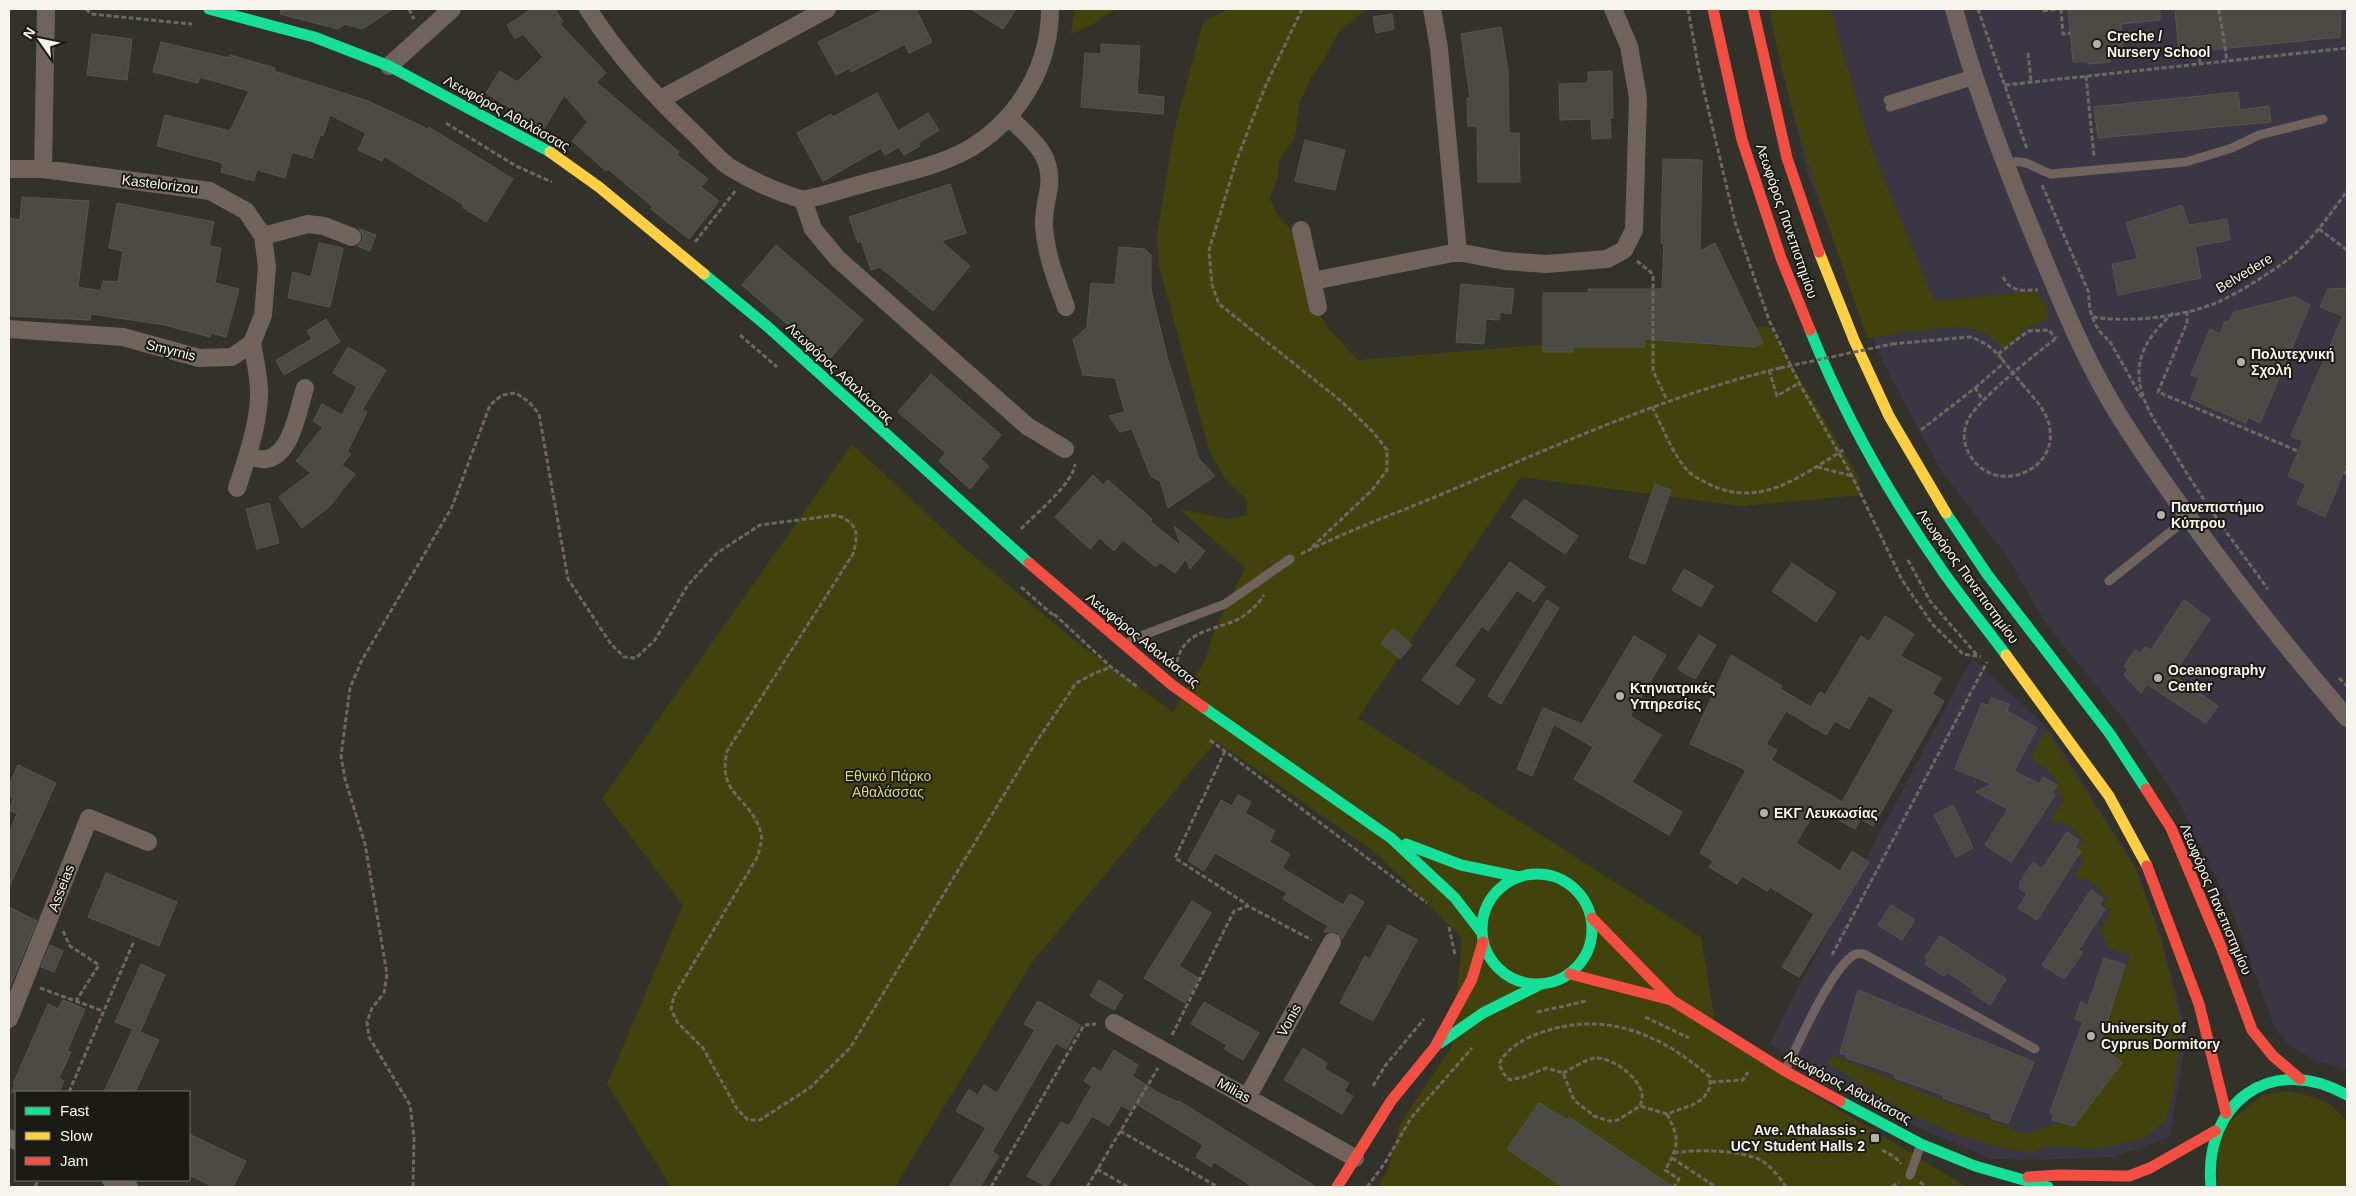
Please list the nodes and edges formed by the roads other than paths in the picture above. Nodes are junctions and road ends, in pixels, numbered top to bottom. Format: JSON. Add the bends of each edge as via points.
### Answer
{"nodes":[{"id":1,"x":46,"y":9,"type":"edge"},
{"id":2,"x":452,"y":9,"type":"edge"},
{"id":3,"x":588,"y":9,"type":"edge"},
{"id":4,"x":827,"y":9,"type":"edge"},
{"id":5,"x":1050,"y":9,"type":"edge"},
{"id":6,"x":1432,"y":9,"type":"edge"},
{"id":7,"x":1613,"y":9,"type":"edge"},
{"id":8,"x":1713,"y":9,"type":"edge"},
{"id":9,"x":1754,"y":9,"type":"edge"},
{"id":10,"x":1954,"y":9,"type":"edge"},
{"id":11,"x":215,"y":11,"type":"edge"},
{"id":12,"x":389,"y":66,"type":"junction"},
{"id":13,"x":1974,"y":77,"type":"junction"},
{"id":14,"x":661,"y":99,"type":"junction"},
{"id":15,"x":1889,"y":103,"type":"dead end"},
{"id":16,"x":1009,"y":117,"type":"junction"},
{"id":17,"x":2323,"y":119,"type":"dead end"},
{"id":18,"x":2005,"y":164,"type":"junction"},
{"id":19,"x":9,"y":169,"type":"edge"},
{"id":20,"x":43,"y":170,"type":"junction"},
{"id":21,"x":803,"y":200,"type":"junction"},
{"id":22,"x":1301,"y":230,"type":"dead end"},
{"id":23,"x":263,"y":236,"type":"junction"},
{"id":24,"x":352,"y":237,"type":"dead end"},
{"id":25,"x":1458,"y":252,"type":"junction"},
{"id":26,"x":1313,"y":281,"type":"junction"},
{"id":27,"x":1066,"y":307,"type":"dead end"},
{"id":28,"x":1318,"y":307,"type":"dead end"},
{"id":29,"x":9,"y":329,"type":"edge"},
{"id":30,"x":252,"y":343,"type":"junction"},
{"id":31,"x":305,"y":388,"type":"dead end"},
{"id":32,"x":1065,"y":449,"type":"road end"},
{"id":33,"x":247,"y":456,"type":"junction"},
{"id":34,"x":238,"y":488,"type":"dead end"},
{"id":35,"x":2189,"y":517,"type":"junction"},
{"id":36,"x":1290,"y":559,"type":"road end"},
{"id":37,"x":2108,"y":581,"type":"dead end"},
{"id":38,"x":1125,"y":646,"type":"junction"},
{"id":39,"x":2347,"y":718,"type":"edge"},
{"id":40,"x":1391,"y":838,"type":"junction"},
{"id":41,"x":148,"y":842,"type":"dead end"},
{"id":42,"x":1519,"y":877,"type":"junction"},
{"id":43,"x":1592,"y":918,"type":"junction"},
{"id":44,"x":1483,"y":937,"type":"junction"},
{"id":45,"x":1330,"y":946,"type":"road end"},
{"id":46,"x":1570,"y":974,"type":"junction"},
{"id":47,"x":1540,"y":985,"type":"junction"},
{"id":48,"x":1673,"y":1001,"type":"junction"},
{"id":49,"x":9,"y":1018,"type":"edge"},
{"id":50,"x":1114,"y":1023,"type":"road end"},
{"id":51,"x":1435,"y":1047,"type":"junction"},
{"id":52,"x":2035,"y":1049,"type":"dead end"},
{"id":53,"x":1785,"y":1071,"type":"junction"},
{"id":54,"x":2300,"y":1079,"type":"junction"},
{"id":55,"x":2342,"y":1089,"type":"edge"},
{"id":56,"x":1247,"y":1098,"type":"junction"},
{"id":57,"x":2226,"y":1113,"type":"junction"},
{"id":58,"x":2216,"y":1131,"type":"junction"},
{"id":59,"x":1922,"y":1144,"type":"junction"},
{"id":60,"x":1355,"y":1158,"type":"junction"},
{"id":61,"x":1910,"y":1174,"type":"dead end"},
{"id":62,"x":2019,"y":1178,"type":"junction"},
{"id":63,"x":114,"y":1181,"type":"edge"},
{"id":64,"x":129,"y":1187,"type":"edge"},
{"id":65,"x":1336,"y":1187,"type":"edge"},
{"id":66,"x":2048,"y":1187,"type":"edge"},
{"id":67,"x":2210,"y":1187,"type":"edge"}],
"edges":[{"from":1,"to":20,"type":"street"},
{"from":2,"to":12,"type":"street"},
{"from":3,"to":14,"type":"street","via":[[609,41]]},
{"from":4,"to":14,"type":"street"},
{"from":5,"to":16,"type":"street","via":[[1050,29],[1040,70]]},
{"from":6,"to":25,"type":"street","via":[[1439,48]]},
{"from":7,"to":25,"type":"street","via":[[1630,46],[1638,98],[1634,230],[1624,250],[1607,259],[1546,264],[1505,261]]},
{"from":8,"to":57,"type":"main road","name":"Λεωφόρος Πανεπιστημίου","via":[[1742,140],[1781,258],[1824,365],[1903,510],[1944,573],[2109,796],[2149,870],[2195,995]]},
{"from":9,"to":54,"type":"main road","name":"Λεωφόρος Πανεπιστημίου","via":[[1787,158],[1818,250],[1888,416],[1948,517],[1987,574],[2110,734],[2171,828],[2252,1030],[2273,1056]]},
{"from":10,"to":13,"type":"street"},
{"from":11,"to":12,"type":"main road","name":"Λεωφόρος Αθαλάσσας","via":[[314,37]]},
{"from":12,"to":38,"type":"main road","name":"Λεωφόρος Αθαλάσσας","via":[[551,152],[599,187],[768,327],[1007,544]]},
{"from":13,"to":15,"type":"lane"},
{"from":13,"to":18,"type":"street"},
{"from":14,"to":21,"type":"street","via":[[727,165],[760,183]]},
{"from":16,"to":21,"type":"street","via":[[969,149],[937,162]]},
{"from":16,"to":27,"type":"street","via":[[1036,143],[1048,162],[1050,178],[1044,224],[1049,260]]},
{"from":17,"to":18,"type":"lane","via":[[2259,135],[2232,148],[2186,162],[2051,174],[2034,164],[2017,161]]},
{"from":18,"to":35,"type":"street","via":[[2080,347],[2112,404]]},
{"from":19,"to":20,"type":"street","name":"Kastelorizou"},
{"from":20,"to":23,"type":"street","name":"Kastelorizou","via":[[210,190],[246,211]]},
{"from":21,"to":32,"type":"street","via":[[813,228],[838,259],[1027,426]]},
{"from":22,"to":26,"type":"street"},
{"from":23,"to":24,"type":"street","via":[[308,224],[324,226]]},
{"from":23,"to":30,"type":"street","name":"Kastelorizou","via":[[267,266],[263,315]]},
{"from":25,"to":26,"type":"street"},
{"from":26,"to":28,"type":"street"},
{"from":29,"to":30,"type":"street","name":"Smyrnis","via":[[123,338],[199,358],[232,356]]},
{"from":30,"to":33,"type":"street","via":[[259,398]]},
{"from":31,"to":33,"type":"street","via":[[286,446],[273,458],[264,460]]},
{"from":33,"to":34,"type":"street"},
{"from":35,"to":37,"type":"lane"},
{"from":35,"to":39,"type":"street","via":[[2309,674]]},
{"from":36,"to":38,"type":"lane","via":[[1225,604],[1133,639]]},
{"from":38,"to":40,"type":"main road","name":"Λεωφόρος Αθαλάσσας","via":[[1172,685]]},
{"from":40,"to":42,"type":"main road","name":"Λεωφόρος Αθαλάσσας","via":[[1464,867]]},
{"from":40,"to":44,"type":"main road","name":"Λεωφόρος Αθαλάσσας","via":[[1455,898]]},
{"from":41,"to":49,"type":"street","name":"Asseias","via":[[88,818]]},
{"from":42,"to":43,"type":"main road","via":[[1532,874],[1559,878],[1580,894]]},
{"from":42,"to":44,"type":"main road","via":[[1502,888],[1489,903]]},
{"from":43,"to":46,"type":"main road","via":[[1593,934],[1589,949]]},
{"from":43,"to":48,"type":"main road","name":"Λεωφόρος Αθαλάσσας"},
{"from":44,"to":47,"type":"main road","via":[[1489,956],[1498,968],[1510,978]]},
{"from":44,"to":51,"type":"main road","via":[[1472,979]]},
{"from":45,"to":56,"type":"street","name":"Vonis"},
{"from":46,"to":47,"type":"main road","via":[[1550,984]]},
{"from":46,"to":48,"type":"main road","name":"Λεωφόρος Αθαλάσσας"},
{"from":47,"to":51,"type":"main road","via":[[1483,1013]]},
{"from":48,"to":53,"type":"main road","name":"Λεωφόρος Αθαλάσσας"},
{"from":50,"to":56,"type":"street","name":"Milias"},
{"from":51,"to":60,"type":"main road","via":[[1391,1101]]},
{"from":52,"to":53,"type":"lane","via":[[1864,954],[1856,954],[1845,962],[1824,994]]},
{"from":53,"to":59,"type":"main road","name":"Λεωφόρος Αθαλάσσας"},
{"from":54,"to":55,"type":"main road"},
{"from":54,"to":57,"type":"main road","via":[[2279,1080],[2258,1087],[2240,1098]]},
{"from":56,"to":60,"type":"street","name":"Milias"},
{"from":57,"to":58,"type":"main road"},
{"from":58,"to":62,"type":"main road","name":"Λεωφόρος Αθαλάσσας","via":[[2150,1168],[2129,1176]]},
{"from":58,"to":67,"type":"main road","via":[[2209,1152]]},
{"from":59,"to":61,"type":"lane"},
{"from":59,"to":62,"type":"main road","name":"Λεωφόρος Αθαλάσσας","via":[[1974,1166]]},
{"from":60,"to":65,"type":"main road"},
{"from":62,"to":66,"type":"main road","name":"Λεωφόρος Αθαλάσσας"},
{"from":63,"to":64,"type":"street"}]}
